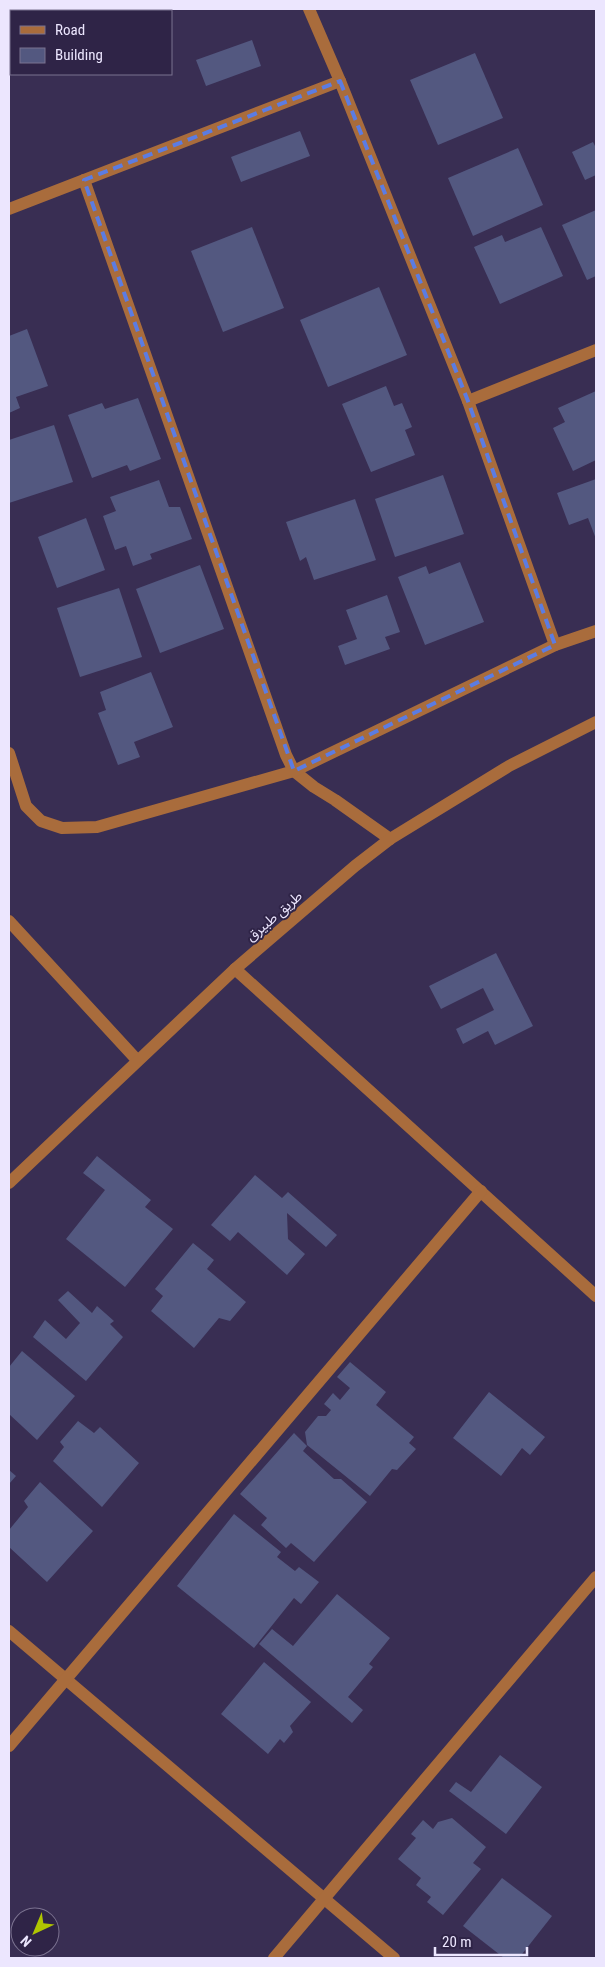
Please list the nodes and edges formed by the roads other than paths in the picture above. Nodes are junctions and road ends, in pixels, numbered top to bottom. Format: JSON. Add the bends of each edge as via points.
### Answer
{"nodes":[{"id":1,"x":308,"y":9,"type":"edge"},
{"id":2,"x":340,"y":81,"type":"junction"},
{"id":3,"x":84,"y":180,"type":"junction"},
{"id":4,"x":9,"y":209,"type":"edge"},
{"id":5,"x":596,"y":350,"type":"edge"},
{"id":6,"x":468,"y":401,"type":"junction"},
{"id":7,"x":596,"y":631,"type":"edge"},
{"id":8,"x":555,"y":645,"type":"junction"},
{"id":9,"x":596,"y":722,"type":"edge"},
{"id":10,"x":9,"y":753,"type":"edge"},
{"id":11,"x":294,"y":771,"type":"junction"},
{"id":12,"x":390,"y":839,"type":"junction"},
{"id":13,"x":9,"y":921,"type":"edge"},
{"id":14,"x":235,"y":970,"type":"junction"},
{"id":15,"x":137,"y":1060,"type":"junction"},
{"id":16,"x":9,"y":1183,"type":"edge"},
{"id":17,"x":481,"y":1191,"type":"junction"},
{"id":18,"x":596,"y":1296,"type":"edge"},
{"id":19,"x":596,"y":1577,"type":"edge"},
{"id":20,"x":9,"y":1631,"type":"edge"},
{"id":21,"x":64,"y":1680,"type":"junction"},
{"id":22,"x":9,"y":1746,"type":"edge"},
{"id":23,"x":324,"y":1899,"type":"junction"},
{"id":24,"x":274,"y":1958,"type":"edge"},
{"id":25,"x":394,"y":1958,"type":"edge"}],
"edges":[{"from":1,"to":2,"type":"street"},
{"from":2,"to":3,"type":"street"},
{"from":2,"to":6,"type":"street"},
{"from":3,"to":4,"type":"street"},
{"from":3,"to":11,"type":"street"},
{"from":5,"to":6,"type":"street"},
{"from":6,"to":8,"type":"street"},
{"from":7,"to":8,"type":"street"},
{"from":8,"to":11,"type":"street"},
{"from":9,"to":12,"type":"street","name":"طريق طبيرق","via":[[509,766]]},
{"from":10,"to":11,"type":"street","via":[[26,806],[41,821],[62,828],[97,827]]},
{"from":11,"to":12,"type":"street"},
{"from":12,"to":14,"type":"street","name":"طريق طبيرق"},
{"from":13,"to":15,"type":"street"},
{"from":14,"to":15,"type":"street","name":"طريق طبيرق"},
{"from":14,"to":17,"type":"street"},
{"from":15,"to":16,"type":"street","name":"طريق طبيرق"},
{"from":17,"to":18,"type":"street"},
{"from":17,"to":21,"type":"street"},
{"from":19,"to":23,"type":"street"},
{"from":20,"to":21,"type":"street"},
{"from":21,"to":22,"type":"street"},
{"from":21,"to":23,"type":"street"},
{"from":23,"to":24,"type":"street"},
{"from":23,"to":25,"type":"street"}]}
